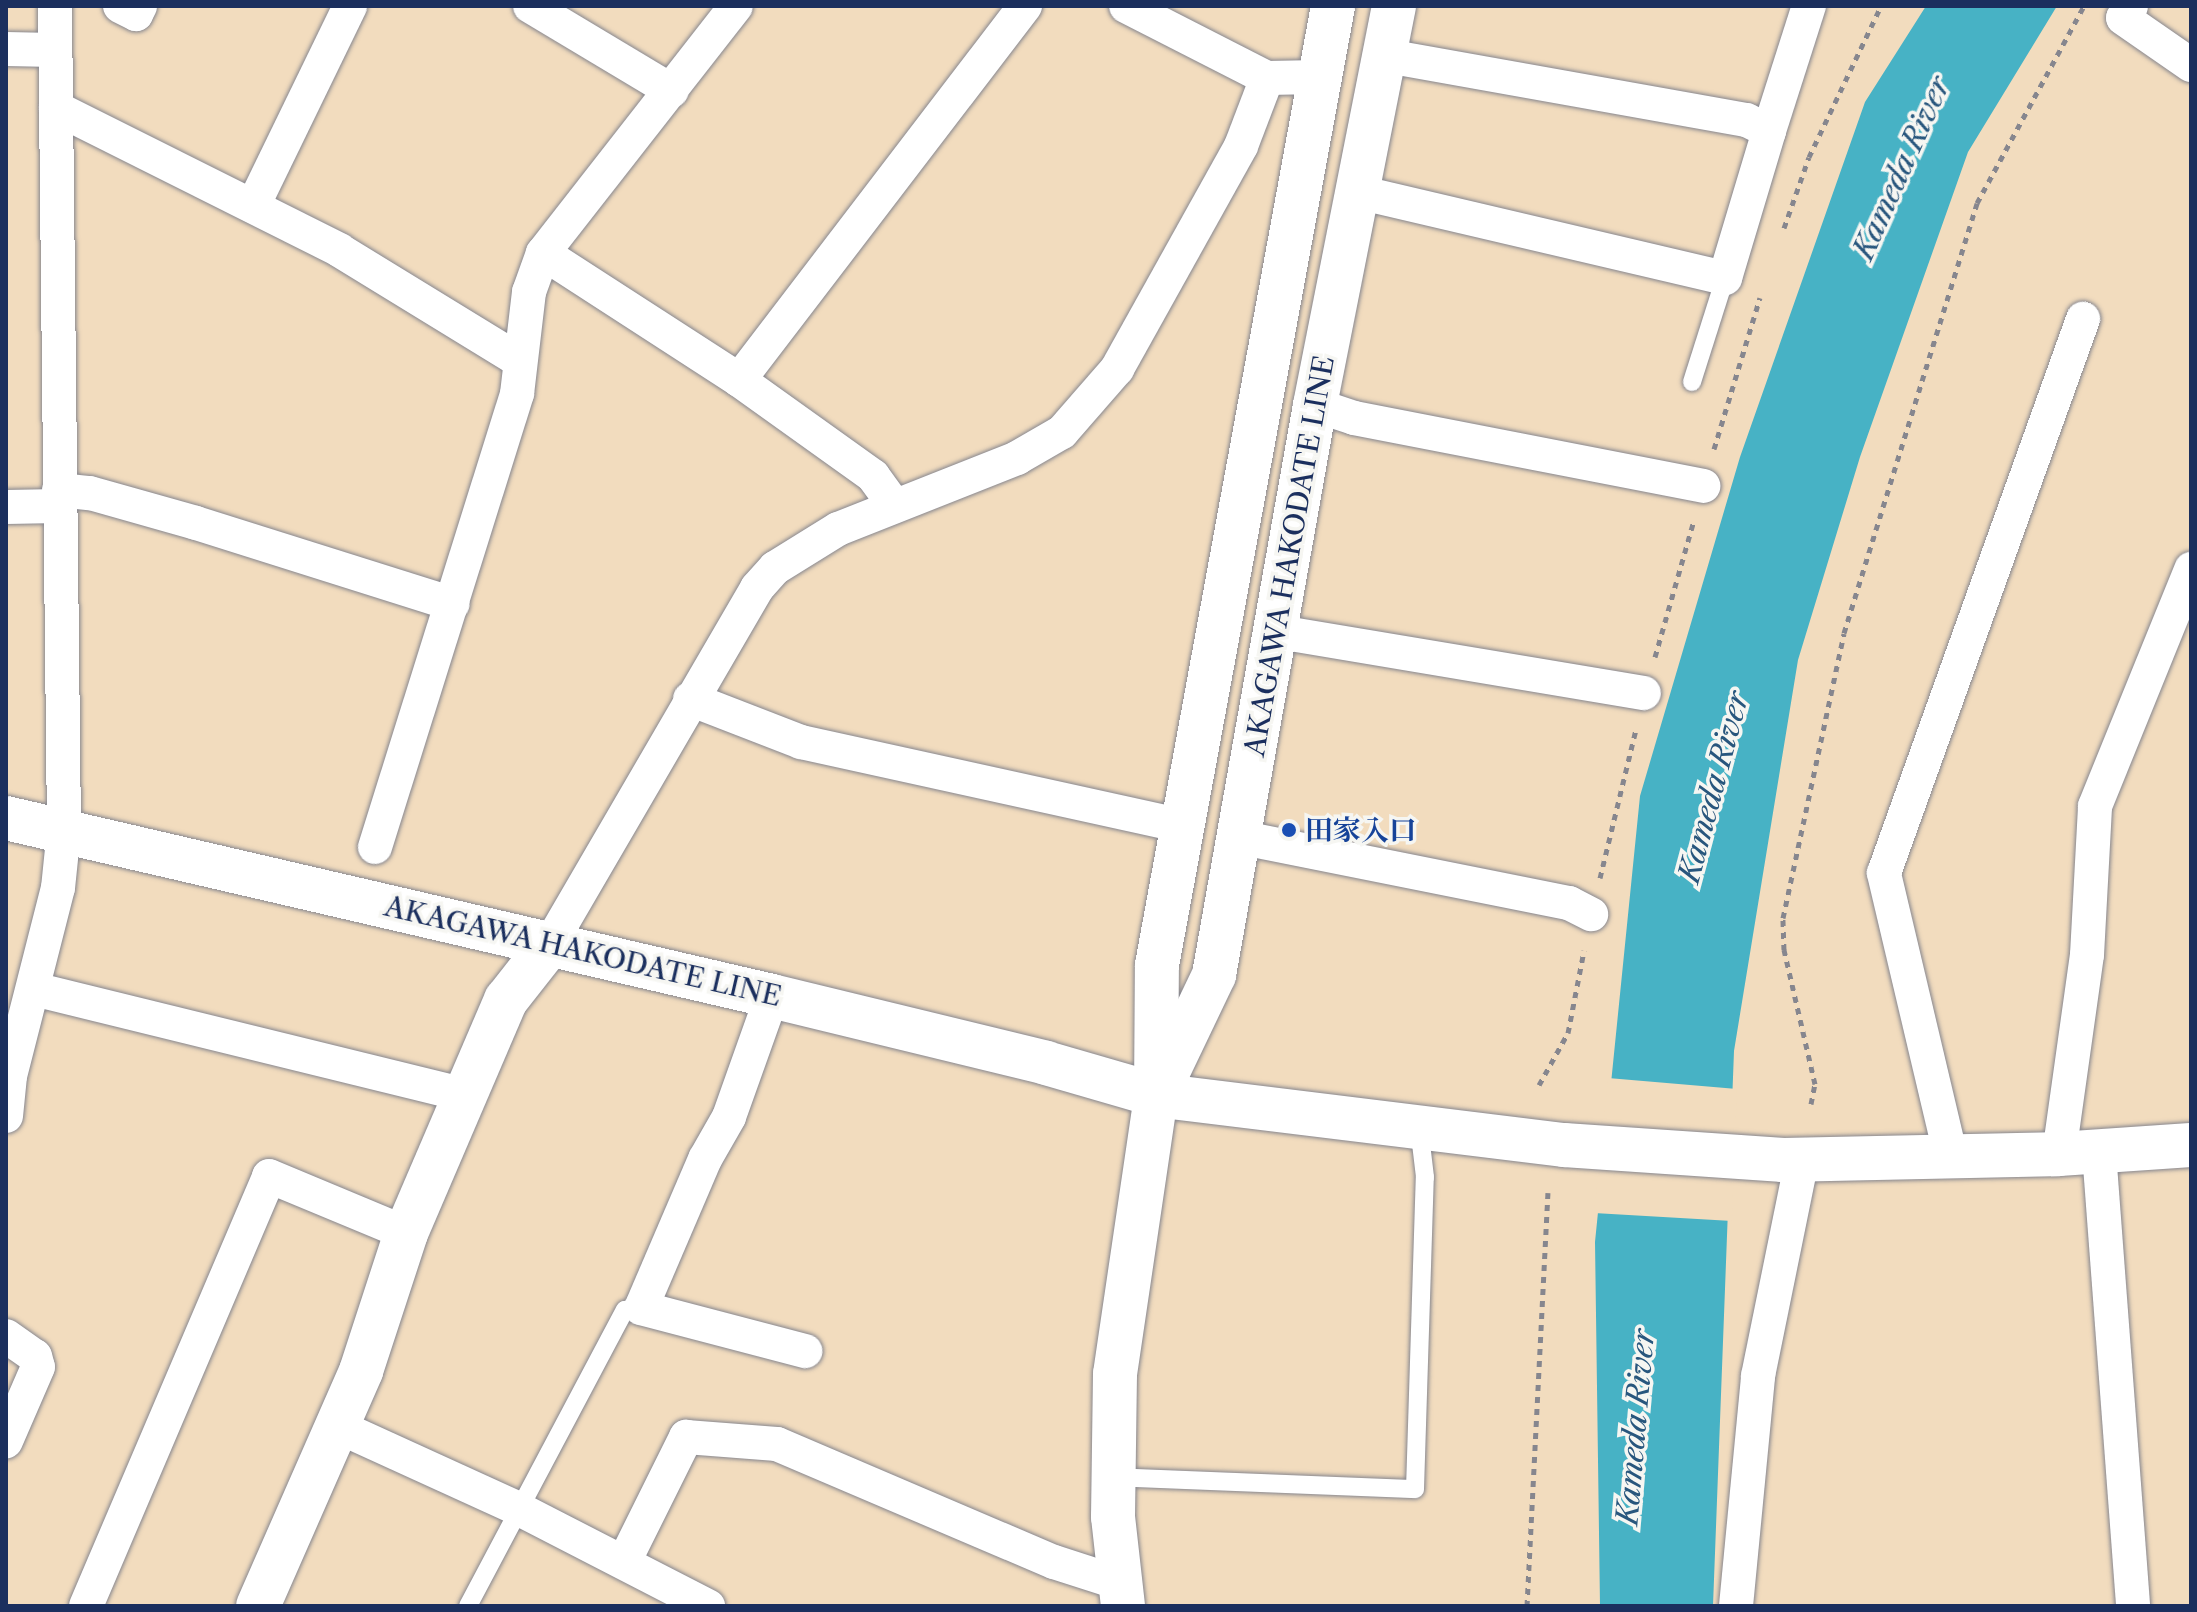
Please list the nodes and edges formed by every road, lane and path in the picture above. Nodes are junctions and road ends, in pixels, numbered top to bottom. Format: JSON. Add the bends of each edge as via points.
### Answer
{"nodes":[{"id":1,"x":55,"y":6,"type":"edge"},
{"id":2,"x":120,"y":6,"type":"edge"},
{"id":3,"x":140,"y":6,"type":"edge"},
{"id":4,"x":350,"y":6,"type":"edge"},
{"id":5,"x":530,"y":6,"type":"edge"},
{"id":6,"x":736,"y":6,"type":"edge"},
{"id":7,"x":1025,"y":6,"type":"edge"},
{"id":8,"x":1126,"y":6,"type":"edge"},
{"id":9,"x":1333,"y":6,"type":"edge"},
{"id":10,"x":1394,"y":6,"type":"edge"},
{"id":11,"x":1809,"y":6,"type":"edge"},
{"id":12,"x":1881,"y":6,"type":"edge"},
{"id":13,"x":2084,"y":6,"type":"edge"},
{"id":14,"x":2131,"y":6,"type":"edge"},
{"id":15,"x":6,"y":49,"type":"edge"},
{"id":16,"x":55,"y":50,"type":"junction"},
{"id":17,"x":1386,"y":56,"type":"junction"},
{"id":18,"x":2191,"y":65,"type":"edge"},
{"id":19,"x":1319,"y":77,"type":"junction"},
{"id":20,"x":1267,"y":78,"type":"junction"},
{"id":21,"x":672,"y":91,"type":"junction"},
{"id":22,"x":56,"y":108,"type":"junction"},
{"id":23,"x":1769,"y":131,"type":"junction"},
{"id":24,"x":1358,"y":192,"type":"junction"},
{"id":25,"x":253,"y":206,"type":"junction"},
{"id":26,"x":1778,"y":244,"type":"dead end"},
{"id":27,"x":543,"y":253,"type":"junction"},
{"id":28,"x":1725,"y":278,"type":"junction"},
{"id":29,"x":1763,"y":288,"type":"dead end"},
{"id":30,"x":2083,"y":319,"type":"dead end"},
{"id":31,"x":520,"y":361,"type":"junction"},
{"id":32,"x":739,"y":380,"type":"junction"},
{"id":33,"x":1692,"y":382,"type":"dead end"},
{"id":34,"x":1315,"y":405,"type":"junction"},
{"id":35,"x":1703,"y":486,"type":"junction"},
{"id":36,"x":59,"y":498,"type":"junction"},
{"id":37,"x":894,"y":505,"type":"junction"},
{"id":38,"x":6,"y":507,"type":"edge"},
{"id":39,"x":2191,"y":569,"type":"edge"},
{"id":40,"x":453,"y":604,"type":"junction"},
{"id":41,"x":1273,"y":631,"type":"junction"},
{"id":42,"x":1644,"y":693,"type":"junction"},
{"id":43,"x":690,"y":699,"type":"junction"},
{"id":44,"x":6,"y":818,"type":"edge"},
{"id":45,"x":1183,"y":826,"type":"junction"},
{"id":46,"x":64,"y":830,"type":"junction"},
{"id":47,"x":1238,"y":837,"type":"junction"},
{"id":48,"x":375,"y":847,"type":"dead end"},
{"id":49,"x":1591,"y":914,"type":"junction"},
{"id":50,"x":550,"y":944,"type":"junction"},
{"id":51,"x":34,"y":989,"type":"junction"},
{"id":52,"x":772,"y":996,"type":"junction"},
{"id":53,"x":1539,"y":1085,"type":"dead end"},
{"id":54,"x":466,"y":1095,"type":"junction"},
{"id":55,"x":1156,"y":1095,"type":"junction"},
{"id":56,"x":1811,"y":1104,"type":"dead end"},
{"id":57,"x":6,"y":1116,"type":"edge"},
{"id":58,"x":1419,"y":1127,"type":"junction"},
{"id":59,"x":2191,"y":1145,"type":"edge"},
{"id":60,"x":2079,"y":1153,"type":"junction"},
{"id":61,"x":1951,"y":1157,"type":"junction"},
{"id":62,"x":1793,"y":1160,"type":"junction"},
{"id":63,"x":1548,"y":1193,"type":"dead end"},
{"id":64,"x":406,"y":1233,"type":"junction"},
{"id":65,"x":641,"y":1308,"type":"junction"},
{"id":66,"x":6,"y":1336,"type":"edge"},
{"id":67,"x":805,"y":1351,"type":"dead end"},
{"id":68,"x":337,"y":1426,"type":"junction"},
{"id":69,"x":6,"y":1441,"type":"edge"},
{"id":70,"x":1113,"y":1477,"type":"junction"},
{"id":71,"x":517,"y":1508,"type":"junction"},
{"id":72,"x":624,"y":1562,"type":"junction"},
{"id":73,"x":1121,"y":1594,"type":"edge"},
{"id":74,"x":86,"y":1606,"type":"edge"},
{"id":75,"x":258,"y":1606,"type":"edge"},
{"id":76,"x":468,"y":1606,"type":"edge"},
{"id":77,"x":708,"y":1606,"type":"edge"},
{"id":78,"x":1527,"y":1606,"type":"edge"},
{"id":79,"x":1736,"y":1606,"type":"edge"},
{"id":80,"x":2133,"y":1606,"type":"edge"}],
"edges":[{"from":1,"to":16,"type":"street"},
{"from":2,"to":3,"type":"street","via":[[136,14]]},
{"from":4,"to":25,"type":"street"},
{"from":5,"to":21,"type":"street"},
{"from":6,"to":21,"type":"street"},
{"from":7,"to":32,"type":"street"},
{"from":8,"to":20,"type":"street"},
{"from":9,"to":19,"type":"main road","name":"AKAGAWA HAKODATE LINE"},
{"from":10,"to":17,"type":"main road","name":"AKAGAWA HAKODATE LINE"},
{"from":11,"to":23,"type":"street"},
{"from":12,"to":26,"type":"path","via":[[1809,157]]},
{"from":13,"to":56,"type":"path","via":[[1977,203],[1844,633],[1783,918],[1784,950],[1815,1084]]},
{"from":14,"to":18,"type":"street","via":[[2123,18]]},
{"from":15,"to":16,"type":"street"},
{"from":16,"to":22,"type":"street"},
{"from":17,"to":23,"type":"street","via":[[1746,120]]},
{"from":17,"to":24,"type":"main road","name":"AKAGAWA HAKODATE LINE"},
{"from":19,"to":20,"type":"street"},
{"from":19,"to":45,"type":"main road","name":"AKAGAWA HAKODATE LINE"},
{"from":20,"to":37,"type":"street","via":[[1241,146],[1117,369],[1091,403],[1062,432],[1017,458]]},
{"from":21,"to":27,"type":"street"},
{"from":22,"to":25,"type":"street"},
{"from":22,"to":36,"type":"street"},
{"from":23,"to":28,"type":"street"},
{"from":24,"to":28,"type":"street"},
{"from":24,"to":34,"type":"main road","name":"AKAGAWA HAKODATE LINE"},
{"from":25,"to":31,"type":"street","via":[[339,250]]},
{"from":27,"to":31,"type":"street","via":[[529,292]]},
{"from":27,"to":32,"type":"street"},
{"from":28,"to":33,"type":"lane"},
{"from":29,"to":35,"type":"path"},
{"from":30,"to":61,"type":"street","via":[[1884,873]]},
{"from":31,"to":40,"type":"street","via":[[517,394]]},
{"from":32,"to":37,"type":"street","via":[[873,476]]},
{"from":34,"to":35,"type":"street","via":[[1354,418]]},
{"from":34,"to":41,"type":"main road","name":"AKAGAWA HAKODATE LINE"},
{"from":35,"to":42,"type":"path"},
{"from":36,"to":38,"type":"street"},
{"from":36,"to":40,"type":"street","via":[[90,493]]},
{"from":36,"to":46,"type":"street"},
{"from":37,"to":43,"type":"street","via":[[838,529],[775,568],[757,588]]},
{"from":39,"to":60,"type":"street","via":[[2095,806]]},
{"from":40,"to":48,"type":"street"},
{"from":41,"to":42,"type":"street"},
{"from":41,"to":47,"type":"main road","name":"AKAGAWA HAKODATE LINE"},
{"from":42,"to":49,"type":"path"},
{"from":43,"to":45,"type":"street","via":[[801,742]]},
{"from":43,"to":50,"type":"street"},
{"from":44,"to":46,"type":"main road","name":"AKAGAWA HAKODATE LINE"},
{"from":45,"to":55,"type":"main road","name":"AKAGAWA HAKODATE LINE","via":[[1157,965]]},
{"from":46,"to":50,"type":"main road","name":"AKAGAWA HAKODATE LINE"},
{"from":46,"to":51,"type":"street","via":[[58,888]]},
{"from":47,"to":49,"type":"street","via":[[1569,903]]},
{"from":47,"to":55,"type":"main road","name":"AKAGAWA HAKODATE LINE","via":[[1214,975]]},
{"from":49,"to":53,"type":"path","via":[[1568,1033]]},
{"from":50,"to":52,"type":"main road","name":"AKAGAWA HAKODATE LINE"},
{"from":50,"to":54,"type":"main road","via":[[506,1000]]},
{"from":51,"to":54,"type":"street"},
{"from":51,"to":57,"type":"street","via":[[10,1076]]},
{"from":52,"to":55,"type":"main road","name":"AKAGAWA HAKODATE LINE"},
{"from":52,"to":65,"type":"street","via":[[729,1117],[705,1159]]},
{"from":54,"to":64,"type":"main road"},
{"from":55,"to":58,"type":"main road"},
{"from":55,"to":70,"type":"main road","via":[[1117,1359]]},
{"from":58,"to":62,"type":"main road","via":[[1564,1145]]},
{"from":58,"to":70,"type":"lane","via":[[1425,1177],[1415,1489]]},
{"from":59,"to":60,"type":"main road"},
{"from":60,"to":61,"type":"main road"},
{"from":60,"to":80,"type":"street"},
{"from":61,"to":62,"type":"main road"},
{"from":62,"to":79,"type":"street","via":[[1758,1376]]},
{"from":63,"to":78,"type":"path"},
{"from":64,"to":68,"type":"main road","via":[[361,1371]]},
{"from":64,"to":74,"type":"street","via":[[269,1176]]},
{"from":65,"to":67,"type":"street"},
{"from":65,"to":71,"type":"lane","via":[[625,1310]]},
{"from":66,"to":69,"type":"street","via":[[35,1356],[38,1367]]},
{"from":68,"to":71,"type":"street"},
{"from":68,"to":75,"type":"main road"},
{"from":70,"to":73,"type":"main road"},
{"from":71,"to":72,"type":"street"},
{"from":71,"to":76,"type":"lane"},
{"from":72,"to":73,"type":"street","via":[[686,1437],[777,1444]]},
{"from":72,"to":77,"type":"street"}]}
